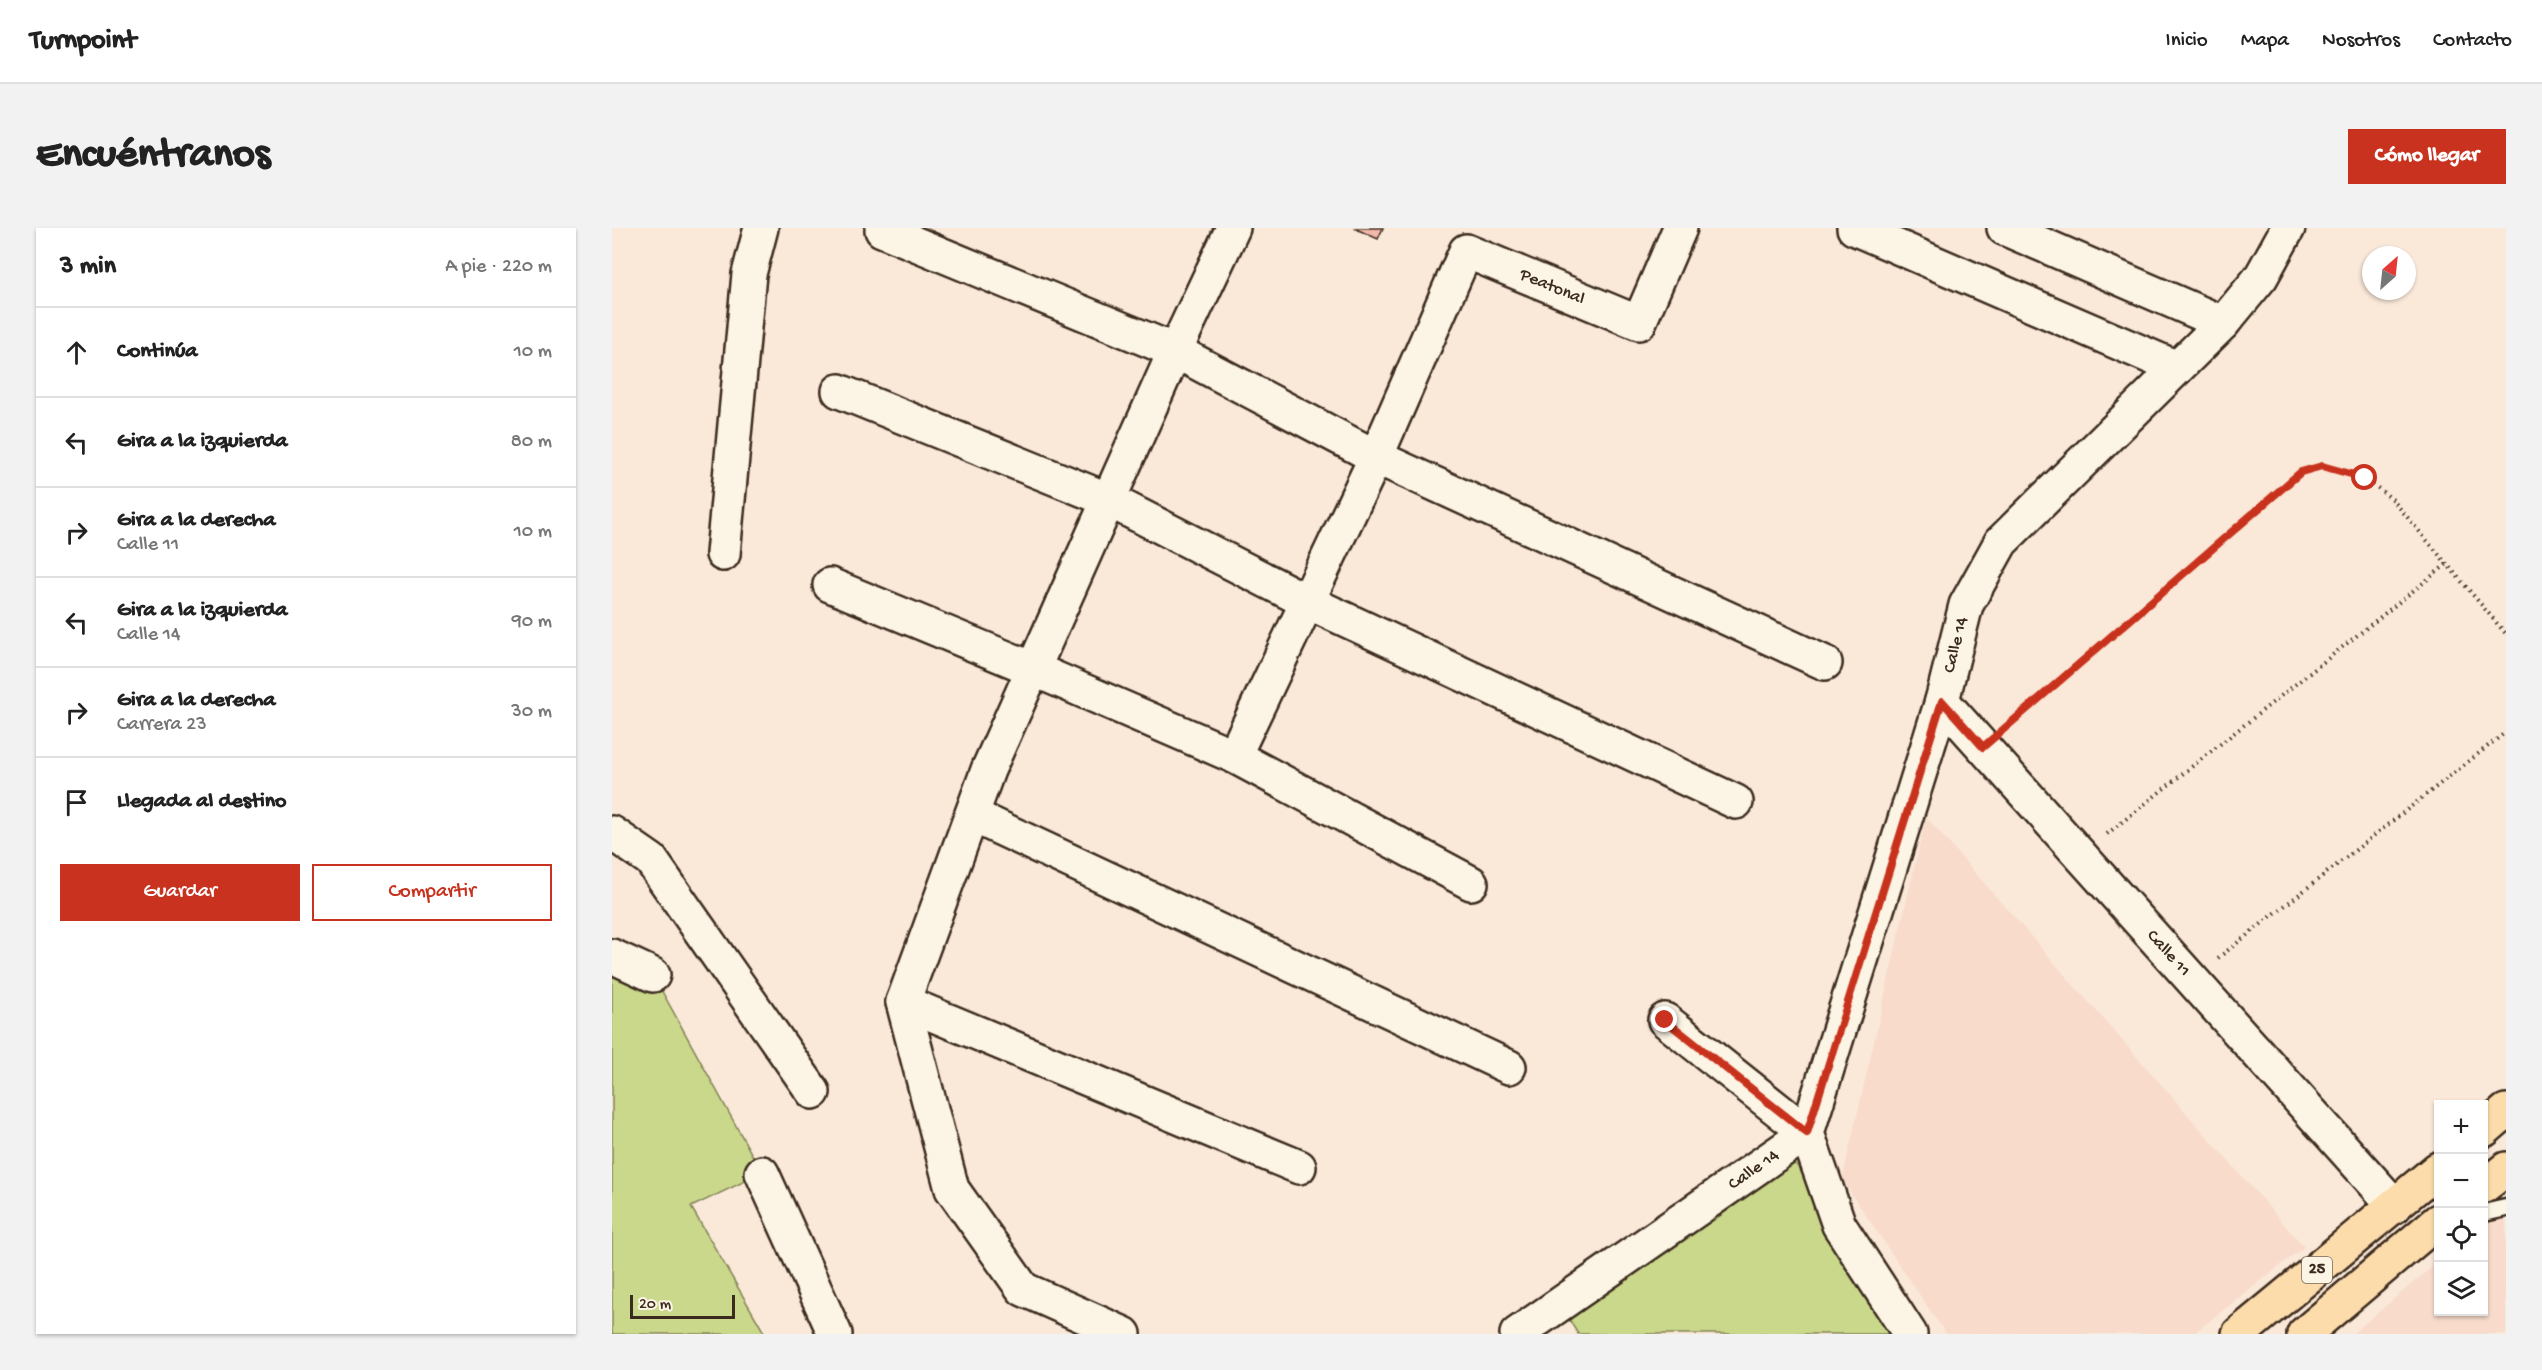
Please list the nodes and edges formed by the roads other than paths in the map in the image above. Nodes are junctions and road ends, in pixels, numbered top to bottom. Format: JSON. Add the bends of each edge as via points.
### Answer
{"nodes":[{"id":1,"x":761,"y":228,"type":"edge"},
{"id":2,"x":1233,"y":228,"type":"edge"},
{"id":3,"x":1680,"y":228,"type":"edge"},
{"id":4,"x":1854,"y":228,"type":"edge"},
{"id":5,"x":2004,"y":228,"type":"edge"},
{"id":6,"x":2288,"y":228,"type":"edge"},
{"id":7,"x":882,"y":230,"type":"dead end"},
{"id":8,"x":2223,"y":323,"type":"junction"},
{"id":9,"x":1175,"y":351,"type":"junction"},
{"id":10,"x":2176,"y":368,"type":"junction"},
{"id":11,"x":839,"y":391,"type":"dead end"},
{"id":12,"x":1376,"y":457,"type":"junction"},
{"id":13,"x":1109,"y":500,"type":"junction"},
{"id":14,"x":723,"y":554,"type":"dead end"},
{"id":15,"x":830,"y":585,"type":"dead end"},
{"id":16,"x":1308,"y":602,"type":"junction"},
{"id":17,"x":1825,"y":663,"type":"dead end"},
{"id":18,"x":1033,"y":669,"type":"junction"},
{"id":19,"x":1942,"y":701,"type":"junction"},
{"id":20,"x":1234,"y":756,"type":"junction"},
{"id":21,"x":1736,"y":802,"type":"dead end"},
{"id":22,"x":972,"y":815,"type":"junction"},
{"id":23,"x":612,"y":833,"type":"edge"},
{"id":24,"x":1471,"y":884,"type":"dead end"},
{"id":25,"x":612,"y":956,"type":"edge"},
{"id":26,"x":653,"y":975,"type":"dead end"},
{"id":27,"x":903,"y":1002,"type":"junction"},
{"id":28,"x":1665,"y":1020,"type":"dead end"},
{"id":29,"x":1509,"y":1066,"type":"dead end"},
{"id":30,"x":813,"y":1092,"type":"dead end"},
{"id":31,"x":2506,"y":1111,"type":"edge"},
{"id":32,"x":2488,"y":1127,"type":"edge"},
{"id":33,"x":1807,"y":1133,"type":"junction"},
{"id":34,"x":1299,"y":1167,"type":"dead end"},
{"id":35,"x":2506,"y":1169,"type":"edge"},
{"id":36,"x":762,"y":1173,"type":"dead end"},
{"id":37,"x":2434,"y":1173,"type":"edge"},
{"id":38,"x":2488,"y":1183,"type":"edge"},
{"id":39,"x":2396,"y":1206,"type":"junction"},
{"id":40,"x":2506,"y":1208,"type":"edge"},
{"id":41,"x":2488,"y":1212,"type":"edge"},
{"id":42,"x":2434,"y":1225,"type":"edge"},
{"id":43,"x":835,"y":1334,"type":"edge"},
{"id":44,"x":1124,"y":1334,"type":"edge"},
{"id":45,"x":1517,"y":1334,"type":"edge"},
{"id":46,"x":1910,"y":1334,"type":"edge"},
{"id":47,"x":2239,"y":1334,"type":"edge"},
{"id":48,"x":2304,"y":1334,"type":"edge"}],
"edges":[{"from":1,"to":14,"type":"street","via":[[749,274]]},
{"from":2,"to":9,"type":"street"},
{"from":3,"to":12,"type":"street","name":"Peatonal","via":[[1640,322],[1466,250]]},
{"from":4,"to":10,"type":"street"},
{"from":5,"to":8,"type":"street"},
{"from":6,"to":8,"type":"street","name":"Calle 14","via":[[2261,277]]},
{"from":7,"to":9,"type":"street"},
{"from":8,"to":10,"type":"street","name":"Calle 14"},
{"from":9,"to":12,"type":"street"},
{"from":9,"to":13,"type":"street"},
{"from":10,"to":19,"type":"street","name":"Calle 14","via":[[2001,542],[1966,605]]},
{"from":11,"to":13,"type":"street"},
{"from":12,"to":16,"type":"street"},
{"from":12,"to":17,"type":"street"},
{"from":13,"to":16,"type":"street"},
{"from":13,"to":18,"type":"street"},
{"from":15,"to":18,"type":"street"},
{"from":16,"to":20,"type":"street"},
{"from":16,"to":21,"type":"street"},
{"from":18,"to":20,"type":"street"},
{"from":18,"to":22,"type":"street"},
{"from":19,"to":33,"type":"street","name":"Calle 14"},
{"from":19,"to":39,"type":"street","name":"Calle 11"},
{"from":20,"to":24,"type":"street"},
{"from":22,"to":27,"type":"street"},
{"from":22,"to":29,"type":"street"},
{"from":23,"to":30,"type":"street","via":[[651,860]]},
{"from":25,"to":26,"type":"street"},
{"from":27,"to":34,"type":"street"},
{"from":27,"to":44,"type":"street","via":[[952,1189],[1023,1289]]},
{"from":28,"to":33,"type":"street"},
{"from":31,"to":32,"type":"highway"},
{"from":33,"to":45,"type":"street","name":"Calle 14"},
{"from":33,"to":46,"type":"street","via":[[1839,1225]]},
{"from":35,"to":38,"type":"highway"},
{"from":36,"to":43,"type":"street"},
{"from":37,"to":39,"type":"highway","number":"25"},
{"from":39,"to":47,"type":"highway","number":"25"},
{"from":40,"to":41,"type":"lane"},
{"from":42,"to":48,"type":"highway","number":"25"}]}
